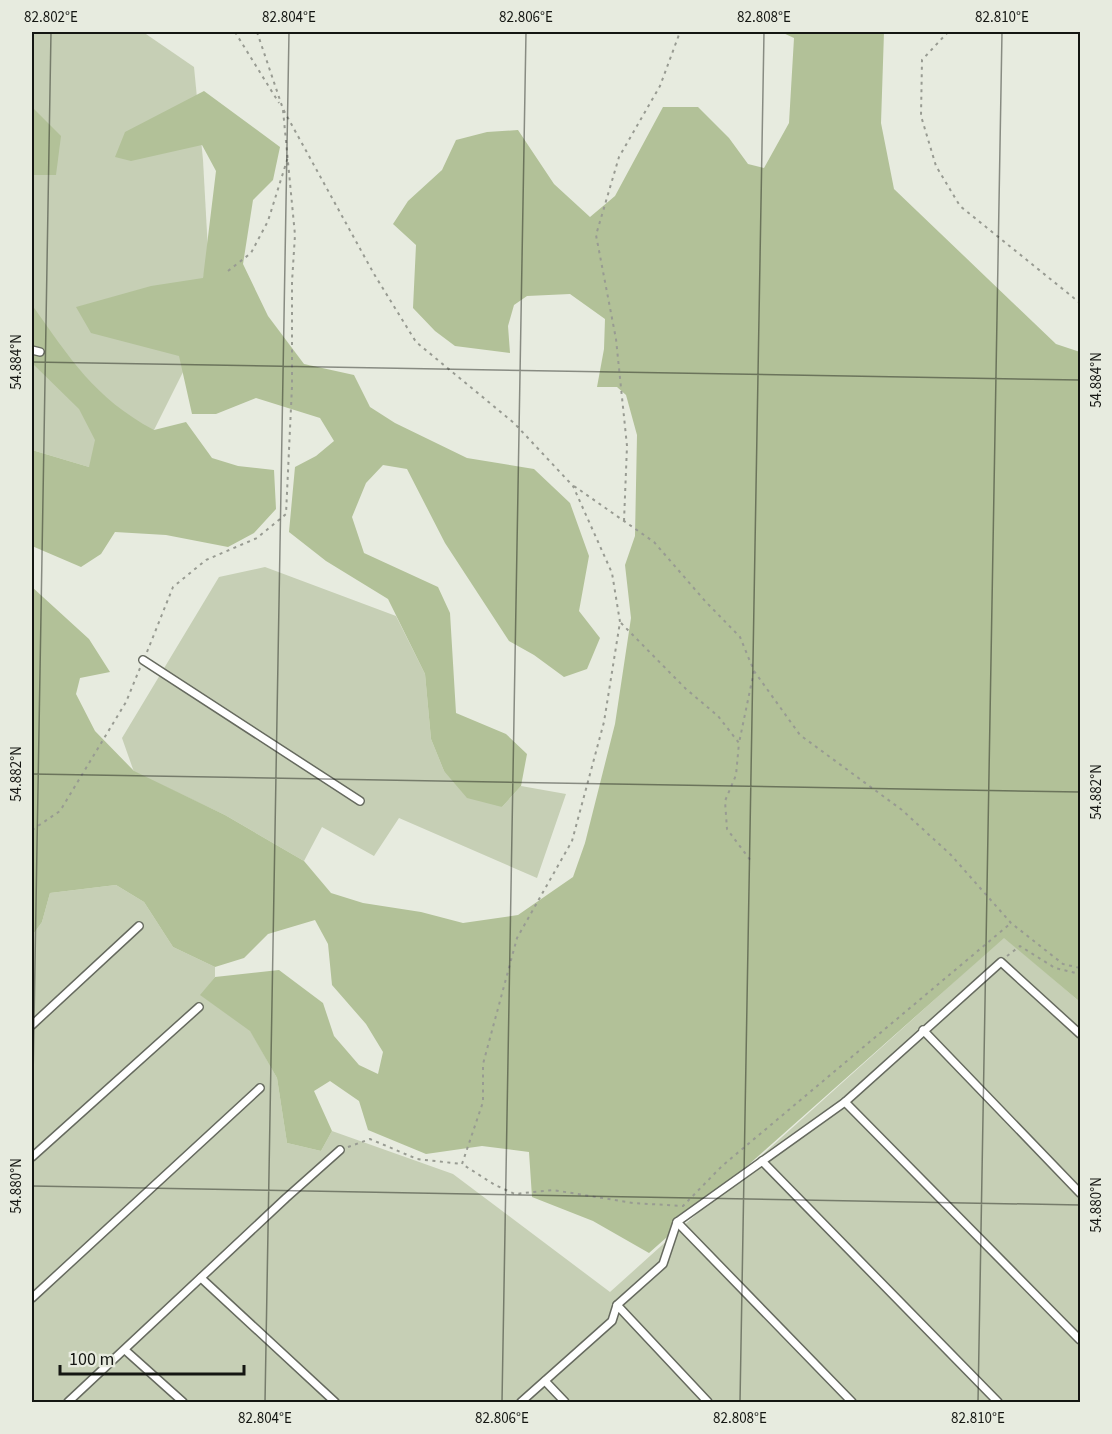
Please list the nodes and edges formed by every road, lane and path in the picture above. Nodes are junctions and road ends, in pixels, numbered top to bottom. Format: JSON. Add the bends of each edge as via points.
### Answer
{"nodes":[{"id":1,"x":235,"y":32,"type":"edge"},
{"id":2,"x":257,"y":32,"type":"edge"},
{"id":3,"x":680,"y":32,"type":"edge"},
{"id":4,"x":948,"y":32,"type":"edge"},
{"id":5,"x":283,"y":109,"type":"junction"},
{"id":6,"x":289,"y":154,"type":"junction"},
{"id":7,"x":228,"y":271,"type":"dead end"},
{"id":8,"x":1080,"y":303,"type":"edge"},
{"id":9,"x":32,"y":350,"type":"edge"},
{"id":10,"x":40,"y":352,"type":"dead end"},
{"id":11,"x":573,"y":486,"type":"junction"},
{"id":12,"x":624,"y":521,"type":"junction"},
{"id":13,"x":620,"y":622,"type":"junction"},
{"id":14,"x":143,"y":660,"type":"junction"},
{"id":15,"x":754,"y":671,"type":"junction"},
{"id":16,"x":739,"y":743,"type":"junction"},
{"id":17,"x":360,"y":801,"type":"dead end"},
{"id":18,"x":32,"y":830,"type":"edge"},
{"id":19,"x":751,"y":861,"type":"dead end"},
{"id":20,"x":1011,"y":923,"type":"junction"},
{"id":21,"x":140,"y":926,"type":"dead end"},
{"id":22,"x":1000,"y":962,"type":"junction"},
{"id":23,"x":1080,"y":968,"type":"edge"},
{"id":24,"x":1080,"y":974,"type":"edge"},
{"id":25,"x":199,"y":1008,"type":"dead end"},
{"id":26,"x":32,"y":1025,"type":"edge"},
{"id":27,"x":923,"y":1030,"type":"junction"},
{"id":28,"x":1080,"y":1034,"type":"edge"},
{"id":29,"x":260,"y":1088,"type":"dead end"},
{"id":30,"x":845,"y":1102,"type":"junction"},
{"id":31,"x":340,"y":1150,"type":"joint"},
{"id":32,"x":32,"y":1158,"type":"edge"},
{"id":33,"x":762,"y":1161,"type":"junction"},
{"id":34,"x":462,"y":1164,"type":"junction"},
{"id":35,"x":1080,"y":1193,"type":"edge"},
{"id":36,"x":677,"y":1222,"type":"junction"},
{"id":37,"x":201,"y":1278,"type":"junction"},
{"id":38,"x":32,"y":1299,"type":"edge"},
{"id":39,"x":617,"y":1305,"type":"junction"},
{"id":40,"x":1080,"y":1340,"type":"edge"},
{"id":41,"x":125,"y":1350,"type":"junction"},
{"id":42,"x":546,"y":1381,"type":"junction"},
{"id":43,"x":68,"y":1402,"type":"edge"},
{"id":44,"x":183,"y":1402,"type":"edge"},
{"id":45,"x":335,"y":1402,"type":"edge"},
{"id":46,"x":520,"y":1402,"type":"edge"},
{"id":47,"x":565,"y":1402,"type":"edge"},
{"id":48,"x":708,"y":1402,"type":"edge"},
{"id":49,"x":852,"y":1402,"type":"edge"},
{"id":50,"x":998,"y":1402,"type":"edge"}],
"edges":[{"from":1,"to":5,"type":"path"},
{"from":2,"to":5,"type":"path"},
{"from":3,"to":12,"type":"path","via":[[660,86],[619,157],[596,234],[616,339],[627,446]]},
{"from":4,"to":8,"type":"path","via":[[922,60],[921,117],[936,166],[960,206]]},
{"from":5,"to":6,"type":"path"},
{"from":5,"to":11,"type":"path","via":[[416,342],[514,423]]},
{"from":6,"to":7,"type":"path","via":[[268,221],[251,253]]},
{"from":6,"to":14,"type":"path","via":[[295,235],[286,514],[257,538],[206,560],[173,587]]},
{"from":9,"to":10,"type":"lane"},
{"from":11,"to":12,"type":"path"},
{"from":11,"to":13,"type":"path","via":[[612,573]]},
{"from":12,"to":15,"type":"path","via":[[654,542],[740,637]]},
{"from":13,"to":16,"type":"path","via":[[718,716]]},
{"from":13,"to":34,"type":"path","via":[[604,722],[572,841],[518,938],[483,1064],[483,1102]]},
{"from":14,"to":17,"type":"lane"},
{"from":14,"to":18,"type":"path","via":[[126,702],[60,811]]},
{"from":15,"to":16,"type":"path"},
{"from":15,"to":20,"type":"path","via":[[800,735],[902,810],[951,855]]},
{"from":16,"to":19,"type":"path","via":[[736,775],[724,801],[727,829]]},
{"from":20,"to":23,"type":"path","via":[[1063,964]]},
{"from":20,"to":34,"type":"path","via":[[722,1166],[683,1206],[633,1203],[553,1190],[515,1194]]},
{"from":21,"to":26,"type":"lane"},
{"from":22,"to":24,"type":"path","via":[[1020,946],[1055,968]]},
{"from":22,"to":27,"type":"lane"},
{"from":22,"to":28,"type":"lane"},
{"from":25,"to":32,"type":"lane"},
{"from":27,"to":30,"type":"lane"},
{"from":27,"to":35,"type":"lane"},
{"from":29,"to":38,"type":"lane"},
{"from":30,"to":33,"type":"lane"},
{"from":30,"to":40,"type":"lane"},
{"from":31,"to":34,"type":"path","via":[[370,1139],[417,1159]]},
{"from":31,"to":37,"type":"lane"},
{"from":33,"to":36,"type":"lane"},
{"from":33,"to":50,"type":"lane"},
{"from":36,"to":39,"type":"lane","via":[[663,1264]]},
{"from":36,"to":49,"type":"lane"},
{"from":37,"to":41,"type":"lane"},
{"from":37,"to":45,"type":"lane"},
{"from":39,"to":42,"type":"lane","via":[[612,1321]]},
{"from":39,"to":48,"type":"lane"},
{"from":41,"to":43,"type":"lane"},
{"from":41,"to":44,"type":"lane"},
{"from":42,"to":46,"type":"lane"},
{"from":42,"to":47,"type":"lane"}]}
